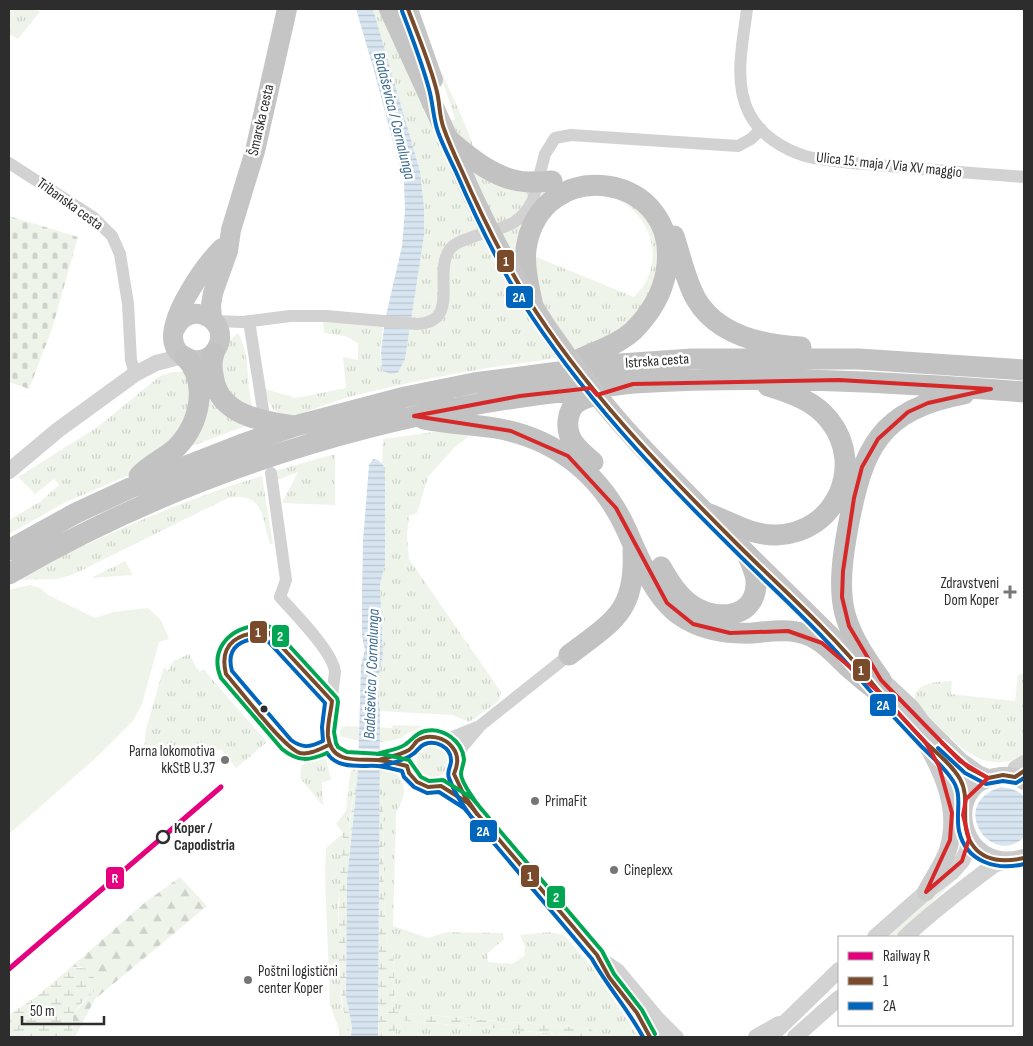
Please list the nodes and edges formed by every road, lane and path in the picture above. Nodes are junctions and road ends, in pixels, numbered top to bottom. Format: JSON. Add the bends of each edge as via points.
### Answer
{"nodes":[{"id":1,"x":287,"y":9,"type":"edge"},
{"id":2,"x":389,"y":9,"type":"edge"},
{"id":3,"x":408,"y":9,"type":"edge"},
{"id":4,"x":747,"y":9,"type":"edge"},
{"id":5,"x":761,"y":130,"type":"junction"},
{"id":6,"x":446,"y":132,"type":"junction"},
{"id":7,"x":9,"y":162,"type":"edge"},
{"id":8,"x":1024,"y":177,"type":"edge"},
{"id":9,"x":551,"y":183,"type":"junction"},
{"id":10,"x":231,"y":230,"type":"junction"},
{"id":11,"x":222,"y":248,"type":"junction"},
{"id":12,"x":533,"y":306,"type":"junction"},
{"id":13,"x":192,"y":314,"type":"junction"},
{"id":14,"x":213,"y":320,"type":"junction"},
{"id":15,"x":246,"y":322,"type":"junction"},
{"id":16,"x":174,"y":331,"type":"junction"},
{"id":17,"x":216,"y":349,"type":"junction"},
{"id":18,"x":184,"y":357,"type":"junction"},
{"id":19,"x":859,"y":359,"type":"junction"},
{"id":20,"x":562,"y":370,"type":"junction"},
{"id":21,"x":1024,"y":370,"type":"edge"},
{"id":22,"x":140,"y":371,"type":"junction"},
{"id":23,"x":746,"y":380,"type":"junction"},
{"id":24,"x":633,"y":384,"type":"junction"},
{"id":25,"x":991,"y":389,"type":"junction"},
{"id":26,"x":1024,"y":392,"type":"edge"},
{"id":27,"x":263,"y":410,"type":"dead end"},
{"id":28,"x":414,"y":416,"type":"junction"},
{"id":29,"x":295,"y":426,"type":"junction"},
{"id":30,"x":9,"y":471,"type":"edge"},
{"id":31,"x":270,"y":473,"type":"dead end"},
{"id":32,"x":130,"y":488,"type":"junction"},
{"id":33,"x":706,"y":513,"type":"junction"},
{"id":34,"x":633,"y":547,"type":"junction"},
{"id":35,"x":9,"y":550,"type":"edge"},
{"id":36,"x":748,"y":554,"type":"junction"},
{"id":37,"x":9,"y":574,"type":"edge"},
{"id":38,"x":569,"y":655,"type":"joint"},
{"id":39,"x":881,"y":687,"type":"junction"},
{"id":40,"x":911,"y":708,"type":"junction"},
{"id":41,"x":481,"y":725,"type":"junction"},
{"id":42,"x":445,"y":740,"type":"junction"},
{"id":43,"x":926,"y":743,"type":"junction"},
{"id":44,"x":410,"y":750,"type":"junction"},
{"id":45,"x":457,"y":757,"type":"junction"},
{"id":46,"x":379,"y":760,"type":"junction"},
{"id":47,"x":407,"y":766,"type":"junction"},
{"id":48,"x":1021,"y":771,"type":"edge"},
{"id":49,"x":454,"y":774,"type":"junction"},
{"id":50,"x":988,"y":778,"type":"junction"},
{"id":51,"x":441,"y":786,"type":"junction"},
{"id":52,"x":966,"y":798,"type":"junction"},
{"id":53,"x":468,"y":803,"type":"junction"},
{"id":54,"x":969,"y":839,"type":"junction"},
{"id":55,"x":1024,"y":849,"type":"edge"},
{"id":56,"x":1024,"y":858,"type":"edge"},
{"id":57,"x":996,"y":859,"type":"junction"},
{"id":58,"x":926,"y":892,"type":"junction"},
{"id":59,"x":875,"y":936,"type":"edge"},
{"id":60,"x":906,"y":936,"type":"edge"},
{"id":61,"x":597,"y":954,"type":"junction"},
{"id":62,"x":838,"y":971,"type":"edge"},
{"id":63,"x":838,"y":999,"type":"edge"},
{"id":64,"x":637,"y":1013,"type":"junction"},
{"id":65,"x":789,"y":1017,"type":"junction"},
{"id":66,"x":800,"y":1034,"type":"edge"},
{"id":67,"x":650,"y":1037,"type":"edge"},
{"id":68,"x":663,"y":1037,"type":"edge"},
{"id":69,"x":678,"y":1037,"type":"edge"},
{"id":70,"x":756,"y":1037,"type":"edge"},
{"id":71,"x":770,"y":1037,"type":"edge"}],
"edges":[{"from":1,"to":10,"type":"main road","name":"Šmarska cesta","via":[[255,150]]},
{"from":2,"to":6,"type":"main road"},
{"from":3,"to":6,"type":"main road","via":[[435,84]]},
{"from":4,"to":5,"type":"street","name":"Ulica 15. maja / Via XV maggio","via":[[741,82],[750,114]]},
{"from":5,"to":8,"type":"street","name":"Ulica 15. maja / Via XV maggio","via":[[776,143],[813,158]]},
{"from":5,"to":9,"type":"street","via":[[738,146],[563,135],[554,138],[549,145]]},
{"from":6,"to":9,"type":"highway","bridge":true,"via":[[472,159],[496,173],[520,181]]},
{"from":6,"to":12,"type":"main road","bridge":true,"via":[[480,210]]},
{"from":7,"to":22,"type":"street","name":"Tribanska cesta","via":[[93,217],[112,236],[120,254],[132,360]]},
{"from":9,"to":12,"type":"highway","via":[[550,204],[531,230],[526,249]]},
{"from":9,"to":15,"type":"street","via":[[519,219],[506,227],[459,242],[450,249],[445,262],[443,302],[439,315],[428,323],[326,316],[290,316]]},
{"from":9,"to":19,"type":"highway","via":[[605,177],[631,185],[650,198],[667,218],[697,301],[709,315],[734,333],[774,344],[830,348],[848,352]]},
{"from":9,"to":20,"type":"highway","via":[[608,185],[636,196],[656,217],[668,251],[665,278],[649,313],[616,343]]},
{"from":10,"to":11,"type":"main road"},
{"from":10,"to":14,"type":"main road","via":[[228,251],[212,293]]},
{"from":11,"to":13,"type":"main road"},
{"from":11,"to":16,"type":"main road","via":[[211,259],[183,304]]},
{"from":12,"to":33,"type":"main road","bridge":true,"via":[[593,390],[642,448]]},
{"from":13,"to":14,"type":"main road","via":[[205,315]]},
{"from":13,"to":16,"type":"main road","via":[[183,318]]},
{"from":14,"to":15,"type":"street"},
{"from":14,"to":17,"type":"main road","via":[[220,332]]},
{"from":15,"to":17,"type":"street","via":[[226,335]]},
{"from":15,"to":27,"type":"street"},
{"from":16,"to":18,"type":"main road","via":[[176,348]]},
{"from":16,"to":22,"type":"street","via":[[162,350]]},
{"from":17,"to":18,"type":"main road","via":[[200,360]]},
{"from":17,"to":29,"type":"highway","via":[[211,362],[216,388],[223,400],[252,419]]},
{"from":18,"to":22,"type":"street","via":[[164,360]]},
{"from":18,"to":32,"type":"highway","via":[[195,373],[199,391],[191,428],[175,448],[143,472]]},
{"from":19,"to":20,"type":"highway","name":"Istrska cesta","via":[[692,359]]},
{"from":19,"to":21,"type":"highway","name":"Istrska cesta"},
{"from":20,"to":29,"type":"highway","name":"Istrska cesta","via":[[405,397]]},
{"from":22,"to":30,"type":"street","via":[[58,430]]},
{"from":23,"to":24,"type":"highway","name":"Istrska cesta"},
{"from":23,"to":25,"type":"highway","name":"Istrska cesta","via":[[839,380]]},
{"from":23,"to":33,"type":"highway","via":[[793,394],[830,420],[845,455],[842,488],[822,518],[793,533],[765,535],[747,531]]},
{"from":24,"to":28,"type":"highway","name":"Istrska cesta","via":[[520,396]]},
{"from":24,"to":36,"type":"highway","via":[[576,403],[567,426],[574,442],[622,497],[668,581],[692,605],[710,614],[730,616],[746,607],[755,588]]},
{"from":25,"to":26,"type":"highway","name":"Istrska cesta"},
{"from":25,"to":39,"type":"highway","via":[[928,403],[908,412],[878,438],[862,466],[845,542],[842,597],[855,639]]},
{"from":28,"to":34,"type":"highway","via":[[511,431],[568,456],[590,475],[616,508]]},
{"from":28,"to":37,"type":"highway","name":"Istrska cesta","via":[[312,443],[230,471],[96,527]]},
{"from":29,"to":32,"type":"highway","name":"Istrska cesta"},
{"from":31,"to":46,"type":"street","via":[[286,580],[280,597],[334,665],[329,745],[345,759]]},
{"from":32,"to":35,"type":"highway","name":"Istrska cesta"},
{"from":33,"to":36,"type":"main road"},
{"from":34,"to":38,"type":"highway","via":[[634,572],[627,602],[613,620]]},
{"from":34,"to":39,"type":"highway","via":[[667,603],[693,624],[730,633],[788,631],[810,636],[848,668]]},
{"from":36,"to":39,"type":"main road"},
{"from":38,"to":41,"type":"street"},
{"from":39,"to":40,"type":"main road"},
{"from":39,"to":43,"type":"main road"},
{"from":40,"to":48,"type":"main road","via":[[972,760],[984,766]]},
{"from":40,"to":50,"type":"main road","via":[[960,761]]},
{"from":41,"to":42,"type":"street"},
{"from":41,"to":45,"type":"street"},
{"from":42,"to":44,"type":"street","via":[[426,738],[416,742]]},
{"from":42,"to":45,"type":"street"},
{"from":43,"to":52,"type":"main road","via":[[954,770],[962,782]]},
{"from":43,"to":58,"type":"main road","via":[[939,766],[952,813],[948,851]]},
{"from":44,"to":46,"type":"street"},
{"from":44,"to":47,"type":"street"},
{"from":45,"to":49,"type":"street"},
{"from":46,"to":47,"type":"street"},
{"from":47,"to":51,"type":"street","via":[[417,782],[428,787]]},
{"from":48,"to":50,"type":"main road"},
{"from":49,"to":51,"type":"street"},
{"from":49,"to":53,"type":"street"},
{"from":50,"to":52,"type":"main road"},
{"from":51,"to":53,"type":"street"},
{"from":52,"to":54,"type":"main road","via":[[963,815]]},
{"from":53,"to":61,"type":"street"},
{"from":54,"to":57,"type":"main road","via":[[979,852]]},
{"from":54,"to":58,"type":"street","via":[[962,861]]},
{"from":55,"to":57,"type":"main road"},
{"from":56,"to":57,"type":"main road"},
{"from":57,"to":60,"type":"street","via":[[971,870]]},
{"from":58,"to":59,"type":"street"},
{"from":61,"to":64,"type":"street","via":[[609,977]]},
{"from":61,"to":69,"type":"street","via":[[619,970]]},
{"from":62,"to":65,"type":"street"},
{"from":63,"to":66,"type":"street"},
{"from":64,"to":67,"type":"street"},
{"from":64,"to":68,"type":"street"},
{"from":65,"to":70,"type":"street"},
{"from":65,"to":71,"type":"street"}]}
